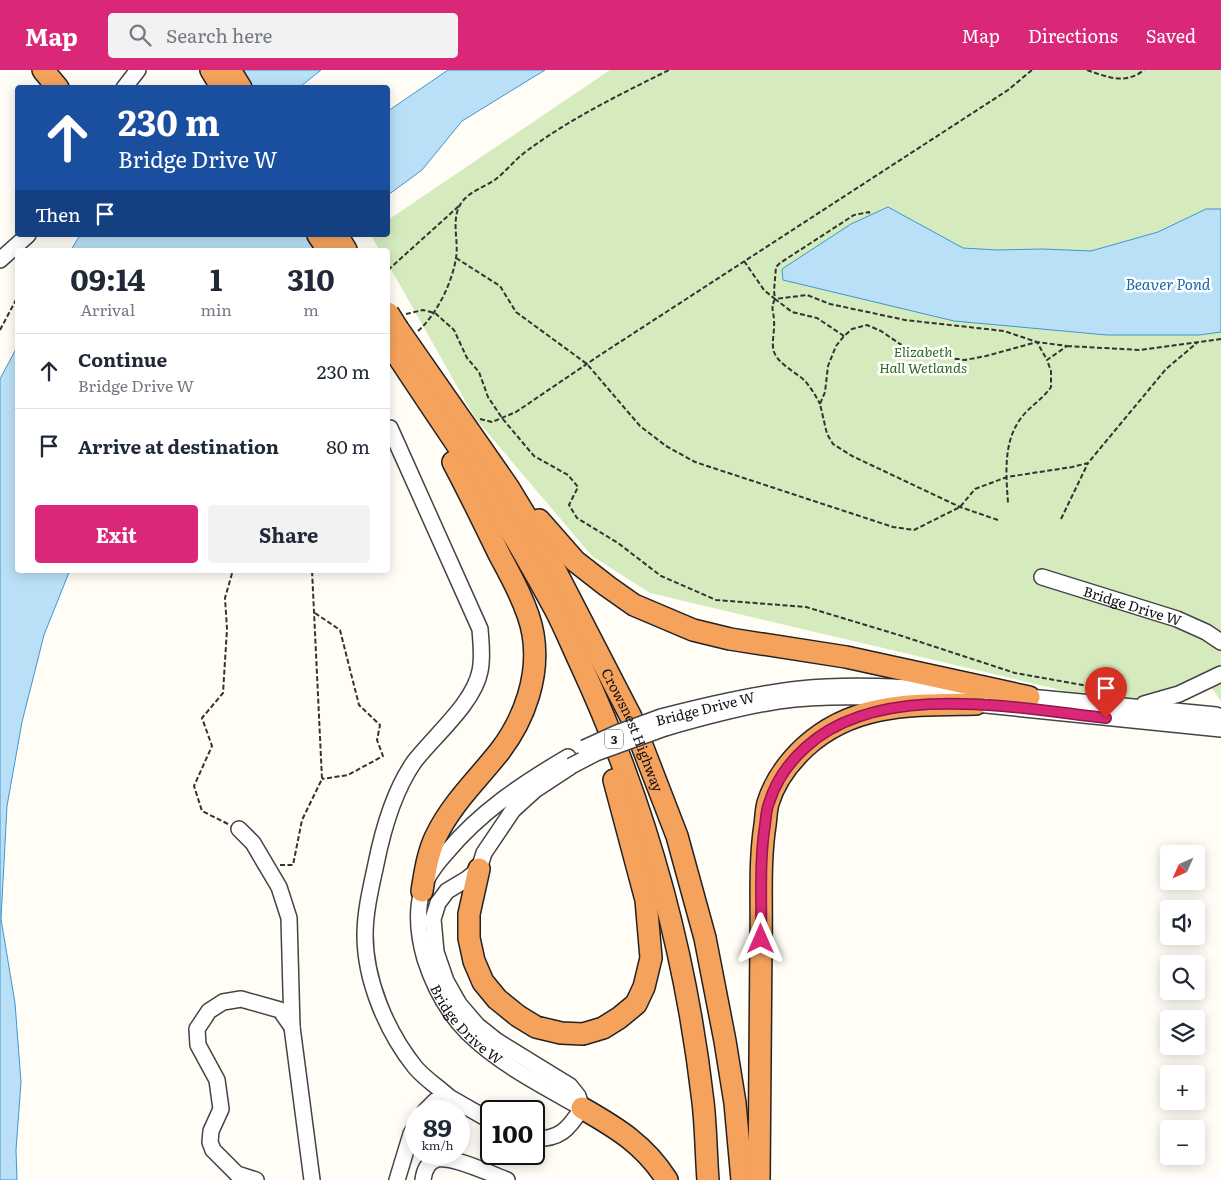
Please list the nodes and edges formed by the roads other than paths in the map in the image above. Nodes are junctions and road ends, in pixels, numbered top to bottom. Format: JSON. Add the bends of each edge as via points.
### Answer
{"nodes":[{"id":1,"x":29,"y":70,"type":"edge"},
{"id":2,"x":43,"y":70,"type":"edge"},
{"id":3,"x":138,"y":70,"type":"edge"},
{"id":4,"x":210,"y":70,"type":"edge"},
{"id":5,"x":230,"y":70,"type":"edge"},
{"id":6,"x":38,"y":85,"type":"edge"},
{"id":7,"x":56,"y":85,"type":"edge"},
{"id":8,"x":126,"y":85,"type":"edge"},
{"id":9,"x":220,"y":85,"type":"edge"},
{"id":10,"x":239,"y":85,"type":"edge"},
{"id":11,"x":26,"y":237,"type":"edge"},
{"id":12,"x":319,"y":237,"type":"edge"},
{"id":13,"x":338,"y":237,"type":"edge"},
{"id":14,"x":327,"y":248,"type":"edge"},
{"id":15,"x":345,"y":248,"type":"edge"},
{"id":16,"x":0,"y":260,"type":"edge"},
{"id":17,"x":397,"y":330,"type":"edge"},
{"id":18,"x":411,"y":379,"type":"junction"},
{"id":19,"x":390,"y":428,"type":"dead end"},
{"id":20,"x":1042,"y":577,"type":"dead end"},
{"id":21,"x":538,"y":579,"type":"junction"},
{"id":22,"x":1221,"y":642,"type":"edge"},
{"id":23,"x":1221,"y":674,"type":"edge"},
{"id":24,"x":1029,"y":697,"type":"junction"},
{"id":25,"x":976,"y":704,"type":"junction"},
{"id":26,"x":1133,"y":707,"type":"junction"},
{"id":27,"x":1221,"y":717,"type":"edge"},
{"id":28,"x":663,"y":722,"type":"junction"},
{"id":29,"x":1221,"y":729,"type":"edge"},
{"id":30,"x":569,"y":762,"type":"junction"},
{"id":31,"x":239,"y":829,"type":"road end"},
{"id":32,"x":480,"y":869,"type":"junction"},
{"id":33,"x":422,"y":890,"type":"junction"},
{"id":34,"x":292,"y":1027,"type":"junction"},
{"id":35,"x":449,"y":1097,"type":"junction"},
{"id":36,"x":438,"y":1100,"type":"edge"},
{"id":37,"x":582,"y":1108,"type":"junction"},
{"id":38,"x":480,"y":1115,"type":"edge"},
{"id":39,"x":545,"y":1139,"type":"edge"},
{"id":40,"x":405,"y":1154,"type":"edge"},
{"id":41,"x":236,"y":1177,"type":"edge"},
{"id":42,"x":503,"y":1179,"type":"edge"},
{"id":43,"x":256,"y":1180,"type":"edge"},
{"id":44,"x":312,"y":1180,"type":"edge"},
{"id":45,"x":397,"y":1180,"type":"edge"},
{"id":46,"x":423,"y":1180,"type":"edge"},
{"id":47,"x":667,"y":1180,"type":"edge"},
{"id":48,"x":708,"y":1180,"type":"edge"},
{"id":49,"x":742,"y":1180,"type":"edge"},
{"id":50,"x":759,"y":1180,"type":"edge"}],
"edges":[{"from":1,"to":6,"type":"highway"},
{"from":2,"to":7,"type":"highway"},
{"from":3,"to":8,"type":"street"},
{"from":4,"to":9,"type":"highway"},
{"from":5,"to":10,"type":"highway"},
{"from":11,"to":16,"type":"street"},
{"from":12,"to":14,"type":"highway"},
{"from":13,"to":15,"type":"highway"},
{"from":17,"to":18,"type":"highway","name":"Crowsnest Highway","number":"3"},
{"from":17,"to":24,"type":"highway","via":[[549,533],[575,561],[634,606],[694,630],[730,639],[846,658]]},
{"from":17,"to":49,"type":"highway","name":"Crowsnest Highway","number":"3","via":[[508,487],[536,533],[631,717],[677,836],[705,938],[735,1103]]},
{"from":18,"to":21,"type":"highway","name":"Crowsnest Highway","number":"3","via":[[462,452]]},
{"from":18,"to":33,"type":"highway","via":[[513,581],[533,632],[535,660],[524,710],[500,750],[448,814],[435,837]]},
{"from":19,"to":35,"type":"street","via":[[480,629],[480,672],[472,692],[414,763],[387,819],[370,892],[365,935],[370,973],[380,1010],[416,1068]]},
{"from":20,"to":22,"type":"street","name":"Bridge Drive W","via":[[1177,619]]},
{"from":21,"to":32,"type":"highway","via":[[599,728],[646,900],[651,958],[636,1004],[603,1028],[582,1034],[536,1027],[497,1000],[483,982],[469,938],[469,914]]},
{"from":21,"to":48,"type":"highway","name":"Crowsnest Highway","number":"3","via":[[603,714],[649,847],[683,978],[703,1104]]},
{"from":23,"to":26,"type":"street","via":[[1179,694]]},
{"from":24,"to":26,"type":"street","name":"Bridge Drive W"},
{"from":24,"to":28,"type":"street","name":"Bridge Drive W","via":[[911,687],[838,686],[730,699]]},
{"from":25,"to":28,"type":"street","name":"Bridge Drive W","via":[[846,696],[788,700]]},
{"from":25,"to":29,"type":"street","name":"Bridge Drive W"},
{"from":25,"to":50,"type":"highway","via":[[909,705],[853,717],[813,740],[792,760],[778,780],[768,804],[761,870]]},
{"from":26,"to":27,"type":"street","name":"Bridge Drive W"},
{"from":28,"to":30,"type":"street","name":"Bridge Drive W","bridge":true,"via":[[617,733],[589,746]]},
{"from":30,"to":32,"type":"street","name":"Bridge Drive W","via":[[513,810],[484,853]]},
{"from":30,"to":33,"type":"street","name":"Bridge Drive W","via":[[527,781],[481,817],[441,858]]},
{"from":31,"to":34,"type":"street","via":[[253,843],[279,887],[289,918]]},
{"from":32,"to":37,"type":"street","via":[[447,891],[438,903],[433,919],[436,952],[446,981],[459,1004],[477,1025],[513,1052],[570,1086]]},
{"from":33,"to":37,"type":"street","name":"Bridge Drive W","via":[[419,926],[423,951],[440,997],[450,1013],[468,1033],[513,1068]]},
{"from":34,"to":41,"type":"street","via":[[280,1010],[241,998],[223,1002],[209,1011],[196,1029],[198,1045],[217,1080],[222,1109],[211,1131],[210,1142]]},
{"from":34,"to":44,"type":"street"},
{"from":35,"to":36,"type":"street"},
{"from":35,"to":38,"type":"street"},
{"from":37,"to":39,"type":"street","via":[[562,1134]]},
{"from":37,"to":47,"type":"highway","via":[[633,1140]]},
{"from":40,"to":45,"type":"street"},
{"from":41,"to":43,"type":"street"},
{"from":42,"to":46,"type":"street","via":[[457,1161],[438,1159],[428,1164]]}]}
